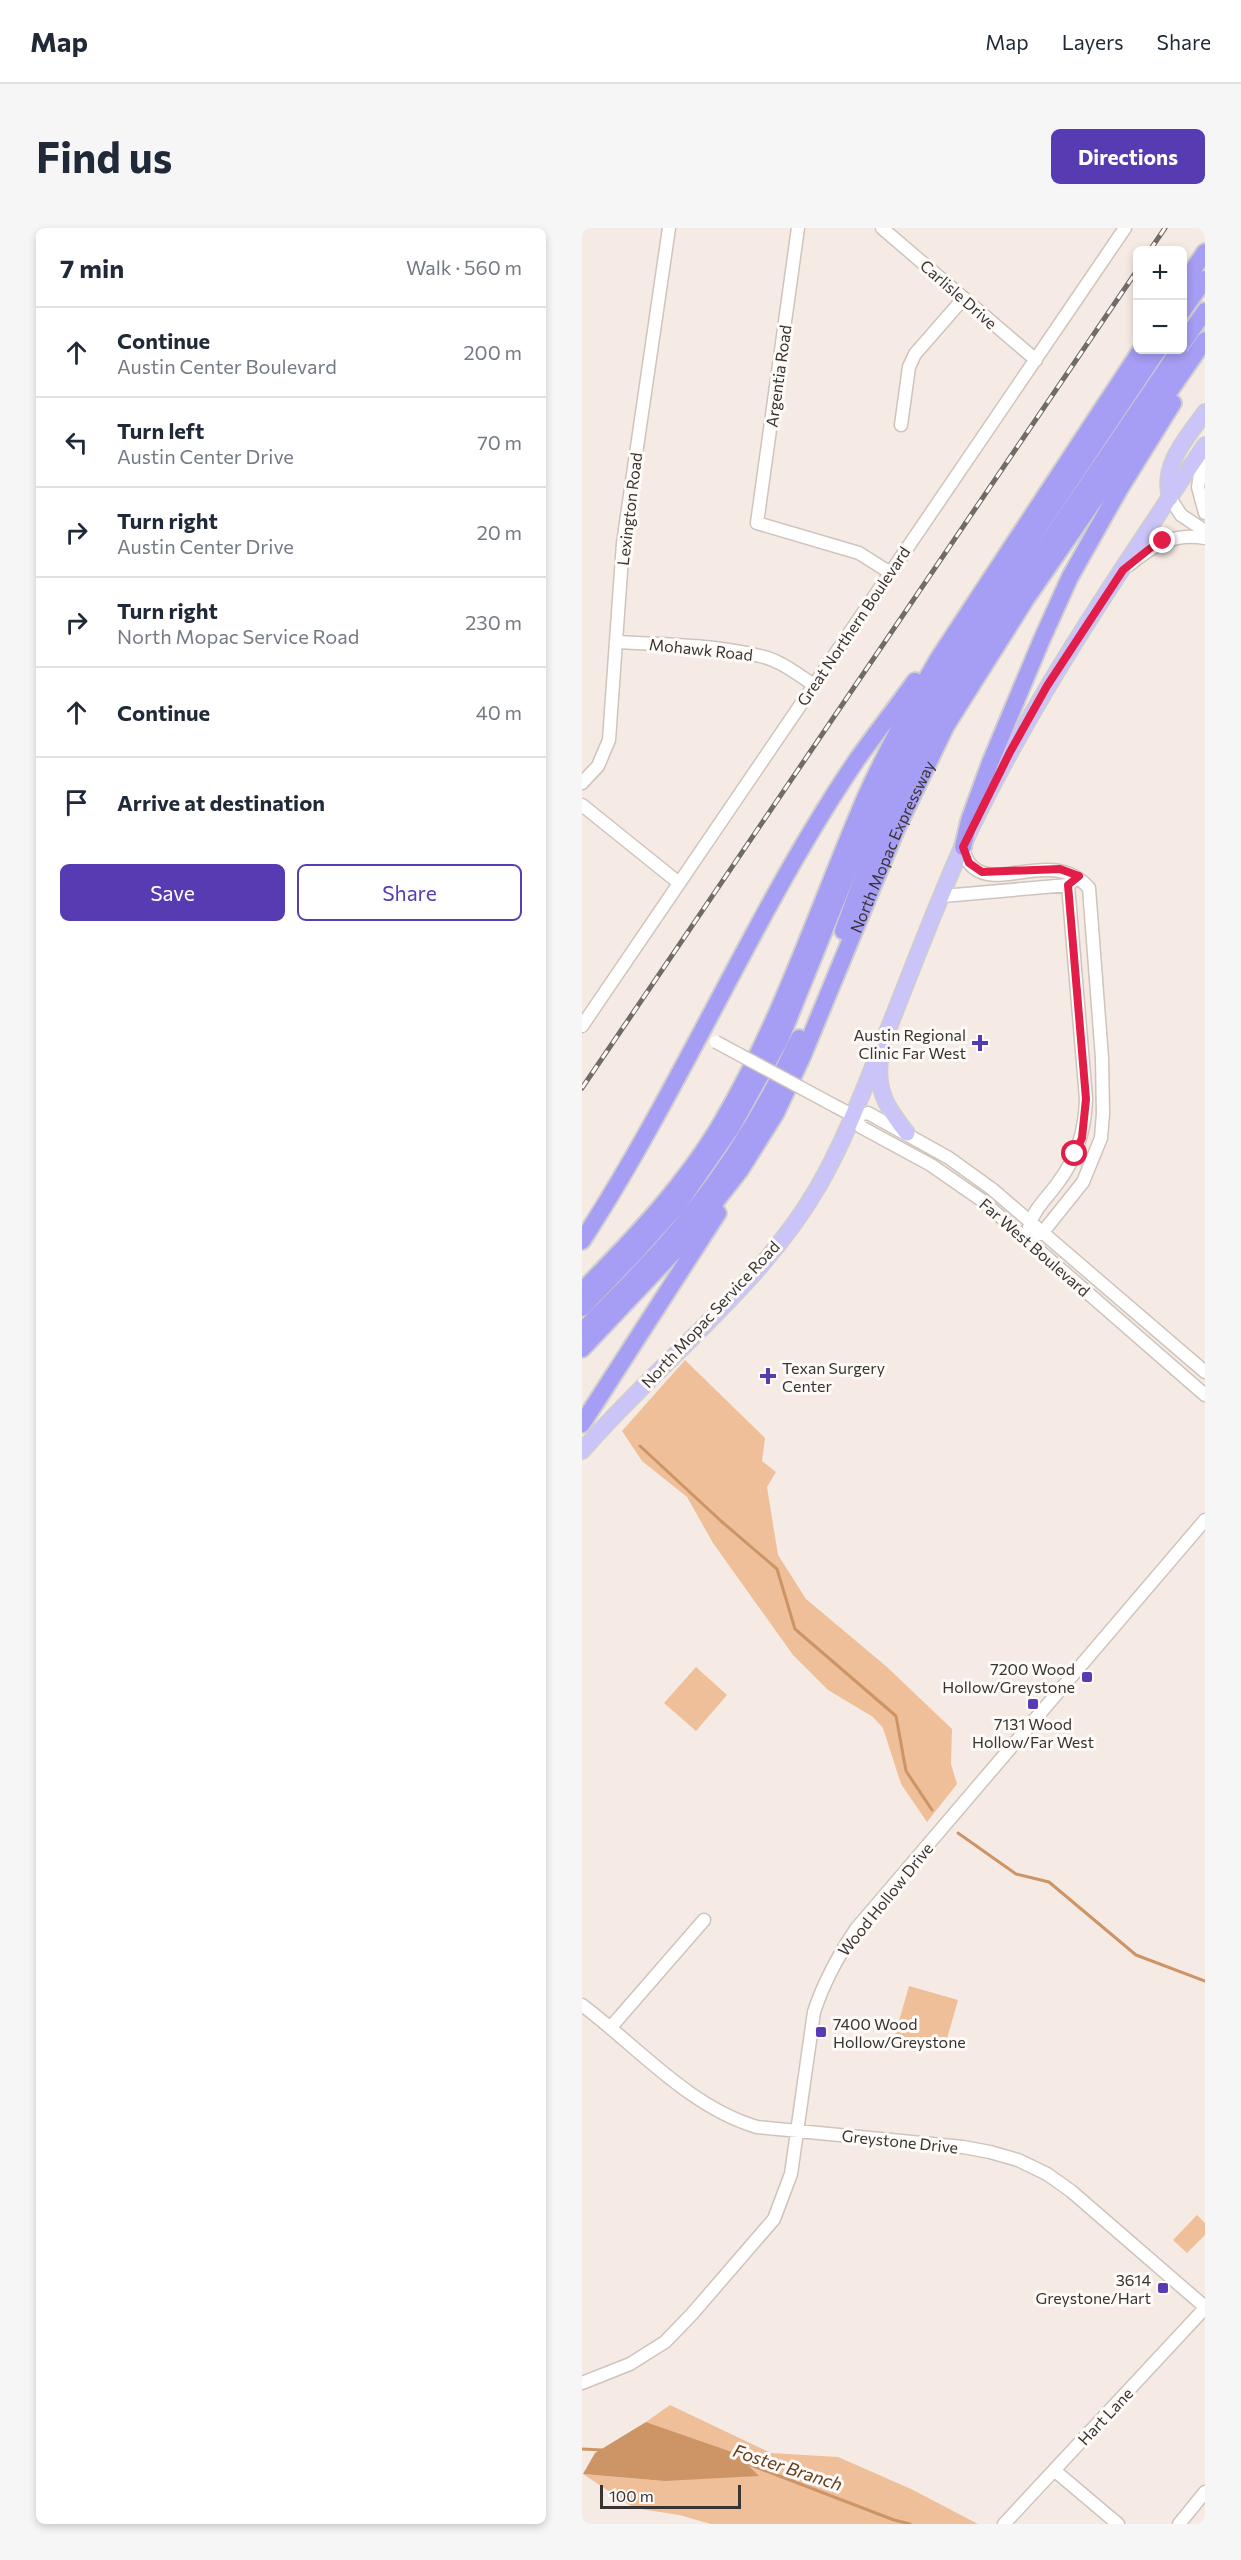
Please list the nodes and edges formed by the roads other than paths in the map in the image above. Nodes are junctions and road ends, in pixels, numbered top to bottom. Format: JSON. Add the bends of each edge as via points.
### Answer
{"nodes":[{"id":1,"x":669,"y":228,"type":"edge"},
{"id":2,"x":798,"y":228,"type":"edge"},
{"id":3,"x":882,"y":228,"type":"edge"},
{"id":4,"x":1122,"y":229,"type":"edge"},
{"id":5,"x":1205,"y":252,"type":"edge"},
{"id":6,"x":1187,"y":279,"type":"edge"},
{"id":7,"x":1205,"y":279,"type":"edge"},
{"id":8,"x":963,"y":299,"type":"junction"},
{"id":9,"x":1187,"y":305,"type":"edge"},
{"id":10,"x":1205,"y":311,"type":"edge"},
{"id":11,"x":1187,"y":337,"type":"edge"},
{"id":12,"x":1205,"y":340,"type":"edge"},
{"id":13,"x":1138,"y":354,"type":"edge"},
{"id":14,"x":1155,"y":354,"type":"edge"},
{"id":15,"x":1176,"y":354,"type":"edge"},
{"id":16,"x":1036,"y":360,"type":"junction"},
{"id":17,"x":1179,"y":378,"type":"junction"},
{"id":18,"x":1205,"y":412,"type":"edge"},
{"id":19,"x":902,"y":426,"type":"dead end"},
{"id":20,"x":1205,"y":445,"type":"edge"},
{"id":21,"x":1170,"y":498,"type":"junction"},
{"id":22,"x":1205,"y":513,"type":"edge"},
{"id":23,"x":1205,"y":531,"type":"edge"},
{"id":24,"x":1205,"y":538,"type":"edge"},
{"id":25,"x":1123,"y":570,"type":"junction"},
{"id":26,"x":889,"y":572,"type":"junction"},
{"id":27,"x":616,"y":642,"type":"junction"},
{"id":28,"x":938,"y":659,"type":"junction"},
{"id":29,"x":814,"y":685,"type":"junction"},
{"id":30,"x":582,"y":783,"type":"edge"},
{"id":31,"x":915,"y":787,"type":"junction"},
{"id":32,"x":582,"y":805,"type":"edge"},
{"id":33,"x":963,"y":847,"type":"junction"},
{"id":34,"x":869,"y":863,"type":"junction"},
{"id":35,"x":1079,"y":876,"type":"junction"},
{"id":36,"x":679,"y":883,"type":"junction"},
{"id":37,"x":1068,"y":885,"type":"junction"},
{"id":38,"x":943,"y":896,"type":"junction"},
{"id":39,"x":582,"y":1026,"type":"edge"},
{"id":40,"x":708,"y":1038,"type":"junction"},
{"id":41,"x":882,"y":1044,"type":"junction"},
{"id":42,"x":1102,"y":1058,"type":"junction"},
{"id":43,"x":1083,"y":1065,"type":"junction"},
{"id":44,"x":854,"y":1116,"type":"junction"},
{"id":45,"x":907,"y":1133,"type":"junction"},
{"id":46,"x":741,"y":1169,"type":"junction"},
{"id":47,"x":1030,"y":1221,"type":"junction"},
{"id":48,"x":1043,"y":1232,"type":"junction"},
{"id":49,"x":1026,"y":1239,"type":"junction"},
{"id":50,"x":582,"y":1241,"type":"edge"},
{"id":51,"x":582,"y":1291,"type":"edge"},
{"id":52,"x":582,"y":1308,"type":"edge"},
{"id":53,"x":582,"y":1331,"type":"edge"},
{"id":54,"x":582,"y":1348,"type":"edge"},
{"id":55,"x":1205,"y":1372,"type":"edge"},
{"id":56,"x":1205,"y":1395,"type":"edge"},
{"id":57,"x":582,"y":1424,"type":"edge"},
{"id":58,"x":582,"y":1450,"type":"edge"},
{"id":59,"x":1205,"y":1520,"type":"edge"},
{"id":60,"x":704,"y":1920,"type":"dead end"},
{"id":61,"x":582,"y":2005,"type":"edge"},
{"id":62,"x":611,"y":2027,"type":"junction"},
{"id":63,"x":798,"y":2131,"type":"junction"},
{"id":64,"x":1205,"y":2307,"type":"edge"},
{"id":65,"x":582,"y":2383,"type":"edge"},
{"id":66,"x":1054,"y":2470,"type":"junction"},
{"id":67,"x":1205,"y":2492,"type":"edge"},
{"id":68,"x":1004,"y":2524,"type":"edge"},
{"id":69,"x":1118,"y":2524,"type":"edge"},
{"id":70,"x":1179,"y":2524,"type":"edge"}],
"edges":[{"from":1,"to":27,"type":"street","name":"Lexington Road","via":[[623,543]]},
{"from":2,"to":26,"type":"street","name":"Argentia Road","via":[[757,523],[859,553]]},
{"from":3,"to":8,"type":"street","name":"Carlisle Drive"},
{"from":4,"to":16,"type":"street","name":"Great Northern Boulevard"},
{"from":5,"to":6,"type":"highway"},
{"from":7,"to":9,"type":"highway"},
{"from":8,"to":16,"type":"street","name":"Carlisle Drive"},
{"from":8,"to":19,"type":"street","via":[[915,354],[909,367]]},
{"from":10,"to":11,"type":"highway"},
{"from":12,"to":17,"type":"highway","name":"North Mopac Expressway"},
{"from":13,"to":28,"type":"highway"},
{"from":14,"to":52,"type":"highway","via":[[924,709],[868,822],[780,1040],[732,1127],[678,1205]]},
{"from":15,"to":34,"type":"highway","via":[[961,673],[902,783]]},
{"from":16,"to":26,"type":"street","name":"Great Northern Boulevard"},
{"from":17,"to":31,"type":"highway","name":"North Mopac Expressway","via":[[983,664],[945,726]]},
{"from":17,"to":33,"type":"highway","via":[[1172,408],[1119,490],[1070,577],[990,763]]},
{"from":18,"to":21,"type":"main road","via":[[1169,468]]},
{"from":20,"to":21,"type":"main road","name":"North Mopac Service Road"},
{"from":20,"to":22,"type":"street","via":[[1198,487]]},
{"from":21,"to":23,"type":"street","via":[[1181,515]]},
{"from":21,"to":25,"type":"main road","name":"North Mopac Service Road"},
{"from":24,"to":25,"type":"street","via":[[1163,541]]},
{"from":25,"to":33,"type":"main road","name":"North Mopac Service Road","via":[[1047,686]]},
{"from":26,"to":29,"type":"street","name":"Great Northern Boulevard"},
{"from":27,"to":29,"type":"street","name":"Mohawk Road","via":[[682,645],[762,656],[787,666]]},
{"from":27,"to":30,"type":"street","name":"Lexington Road","via":[[609,740],[598,766]]},
{"from":28,"to":40,"type":"highway","via":[[916,680],[826,808],[753,935]]},
{"from":28,"to":51,"type":"highway","via":[[867,794],[784,999],[722,1122],[637,1233]]},
{"from":29,"to":36,"type":"street","name":"Great Northern Boulevard"},
{"from":31,"to":34,"type":"highway","via":[[896,811]]},
{"from":31,"to":46,"type":"highway","name":"North Mopac Expressway","via":[[803,1055],[776,1113]]},
{"from":32,"to":36,"type":"street"},
{"from":33,"to":35,"type":"street","via":[[969,863],[982,872],[1060,869]]},
{"from":33,"to":38,"type":"main road","name":"North Mopac Service Road"},
{"from":34,"to":53,"type":"highway","via":[[812,1009],[747,1134],[692,1213]]},
{"from":35,"to":37,"type":"street"},
{"from":35,"to":42,"type":"street","via":[[1089,888]]},
{"from":36,"to":39,"type":"street","name":"Great Northern Boulevard"},
{"from":37,"to":38,"type":"street"},
{"from":37,"to":43,"type":"street"},
{"from":38,"to":41,"type":"main road","name":"North Mopac Service Road"},
{"from":40,"to":44,"type":"street","name":"Far West Boulevard","bridge":true},
{"from":40,"to":50,"type":"highway"},
{"from":41,"to":44,"type":"main road","name":"North Mopac Service Road"},
{"from":41,"to":45,"type":"main road","via":[[881,1093]]},
{"from":42,"to":43,"type":"street"},
{"from":42,"to":48,"type":"street","via":[[1101,1138],[1091,1167]]},
{"from":43,"to":47,"type":"street","via":[[1086,1099],[1082,1138],[1067,1170]]},
{"from":44,"to":45,"type":"street","name":"Far West Boulevard","via":[[868,1113]]},
{"from":44,"to":49,"type":"street","name":"Far West Boulevard","via":[[861,1126],[931,1165],[980,1199]]},
{"from":44,"to":58,"type":"main road","name":"North Mopac Service Road","via":[[817,1189],[769,1254]]},
{"from":45,"to":47,"type":"street","name":"Far West Boulevard","via":[[949,1158]]},
{"from":46,"to":54,"type":"highway","name":"North Mopac Expressway","via":[[688,1238]]},
{"from":46,"to":57,"type":"highway","via":[[724,1205]]},
{"from":47,"to":48,"type":"street","name":"Far West Boulevard"},
{"from":47,"to":49,"type":"street"},
{"from":48,"to":49,"type":"street"},
{"from":48,"to":55,"type":"street","name":"Far West Boulevard"},
{"from":49,"to":56,"type":"street","name":"Far West Boulevard"},
{"from":59,"to":63,"type":"street","name":"Wood Hollow Drive","via":[[856,1929],[836,1959],[814,2012]]},
{"from":60,"to":62,"type":"street"},
{"from":61,"to":62,"type":"street","name":"Greystone Drive"},
{"from":62,"to":63,"type":"street","name":"Greystone Drive","via":[[717,2112],[757,2127]]},
{"from":63,"to":64,"type":"street","name":"Greystone Drive","via":[[963,2147],[1018,2160],[1071,2191]]},
{"from":63,"to":65,"type":"street","name":"Wood Hollow Drive","via":[[791,2174],[774,2219],[755,2244],[665,2342],[630,2364]]},
{"from":64,"to":66,"type":"street","name":"Hart Lane"},
{"from":66,"to":68,"type":"street","name":"Hart Lane"},
{"from":66,"to":69,"type":"street"},
{"from":67,"to":70,"type":"street"}]}
